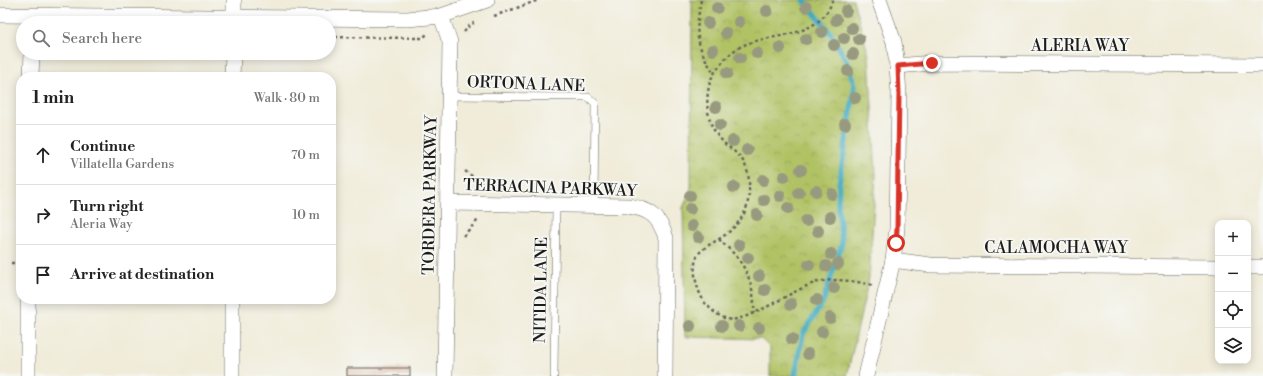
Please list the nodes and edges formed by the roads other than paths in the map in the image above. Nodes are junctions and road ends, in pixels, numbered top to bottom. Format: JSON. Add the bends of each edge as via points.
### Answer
{"nodes":[{"id":1,"x":234,"y":0,"type":"edge"},
{"id":2,"x":487,"y":0,"type":"edge"},
{"id":3,"x":879,"y":0,"type":"edge"},
{"id":4,"x":0,"y":15,"type":"edge"},
{"id":5,"x":234,"y":16,"type":"edge"},
{"id":6,"x":440,"y":16,"type":"junction"},
{"id":7,"x":16,"y":17,"type":"edge"},
{"id":8,"x":336,"y":19,"type":"edge"},
{"id":9,"x":32,"y":60,"type":"edge"},
{"id":10,"x":233,"y":60,"type":"edge"},
{"id":11,"x":1263,"y":65,"type":"edge"},
{"id":12,"x":898,"y":66,"type":"junction"},
{"id":13,"x":31,"y":72,"type":"edge"},
{"id":14,"x":232,"y":72,"type":"edge"},
{"id":15,"x":450,"y":96,"type":"junction"},
{"id":16,"x":448,"y":203,"type":"junction"},
{"id":17,"x":556,"y":205,"type":"junction"},
{"id":18,"x":594,"y":205,"type":"junction"},
{"id":19,"x":893,"y":260,"type":"junction"},
{"id":20,"x":1215,"y":267,"type":"edge"},
{"id":21,"x":1251,"y":267,"type":"edge"},
{"id":22,"x":1263,"y":267,"type":"edge"},
{"id":23,"x":28,"y":304,"type":"edge"},
{"id":24,"x":232,"y":304,"type":"edge"},
{"id":25,"x":28,"y":376,"type":"edge"},
{"id":26,"x":232,"y":376,"type":"edge"},
{"id":27,"x":445,"y":376,"type":"edge"},
{"id":28,"x":554,"y":376,"type":"edge"},
{"id":29,"x":665,"y":376,"type":"edge"},
{"id":30,"x":866,"y":376,"type":"edge"}],
"edges":[{"from":1,"to":5,"type":"street"},
{"from":2,"to":6,"type":"street"},
{"from":3,"to":12,"type":"street","via":[[894,42]]},
{"from":4,"to":7,"type":"street"},
{"from":6,"to":8,"type":"street"},
{"from":6,"to":15,"type":"street","name":"TORDERA PARKWAY","via":[[450,42]]},
{"from":9,"to":13,"type":"street"},
{"from":10,"to":14,"type":"street"},
{"from":11,"to":12,"type":"street","name":"ALERIA WAY","via":[[932,63]]},
{"from":12,"to":19,"type":"street","via":[[897,229]]},
{"from":15,"to":16,"type":"street","name":"TORDERA PARKWAY"},
{"from":15,"to":18,"type":"lane","name":"ORTONA LANE","via":[[588,97],[594,103]]},
{"from":16,"to":17,"type":"street","name":"TERRACINA PARKWAY"},
{"from":16,"to":27,"type":"street","name":"TORDERA PARKWAY"},
{"from":17,"to":18,"type":"street","name":"TERRACINA PARKWAY"},
{"from":17,"to":28,"type":"lane","name":"NITIDA LANE"},
{"from":18,"to":29,"type":"street","name":"TERRACINA PARKWAY","via":[[639,207],[648,211],[662,227],[667,248]]},
{"from":19,"to":20,"type":"street","name":"CALAMOCHA WAY","via":[[930,265]]},
{"from":19,"to":30,"type":"street"},
{"from":21,"to":22,"type":"street"},
{"from":23,"to":25,"type":"street"},
{"from":24,"to":26,"type":"street"}]}
